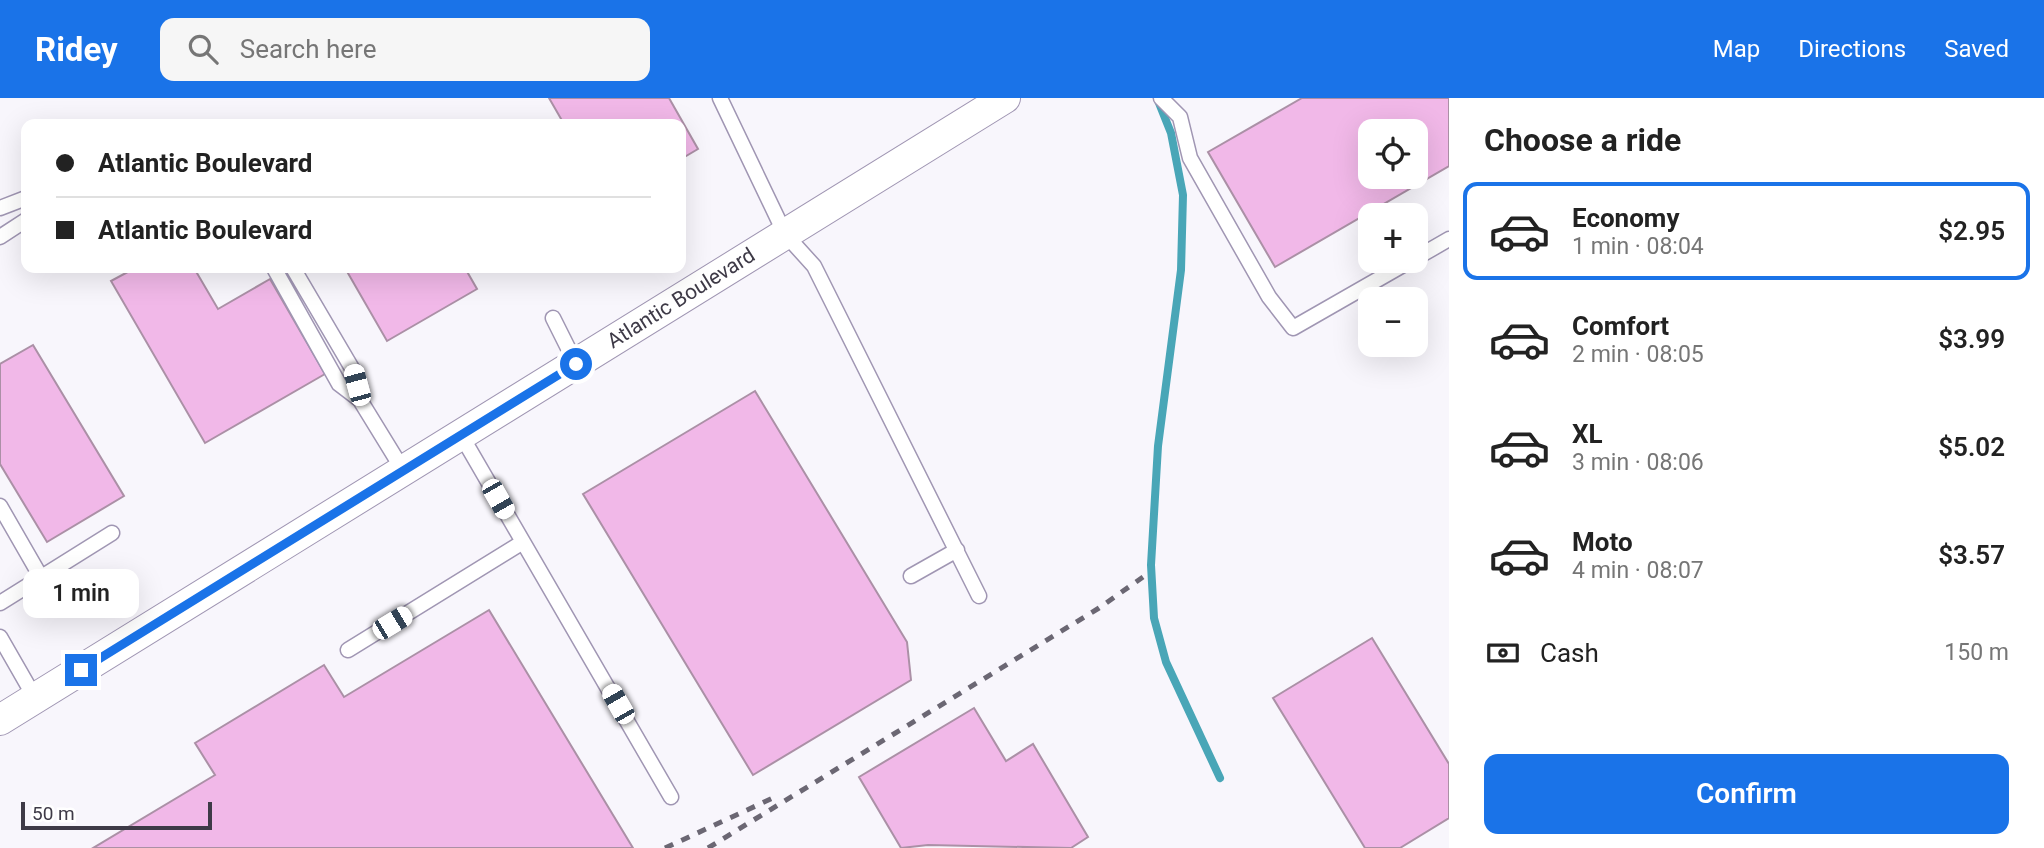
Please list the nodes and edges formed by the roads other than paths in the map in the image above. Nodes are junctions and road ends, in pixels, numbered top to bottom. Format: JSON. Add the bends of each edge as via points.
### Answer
{"nodes":[{"id":1,"x":720,"y":98,"type":"edge"},
{"id":2,"x":1005,"y":98,"type":"edge"},
{"id":3,"x":1161,"y":98,"type":"edge"},
{"id":4,"x":21,"y":200,"type":"edge"},
{"id":5,"x":0,"y":208,"type":"edge"},
{"id":6,"x":21,"y":223,"type":"edge"},
{"id":7,"x":785,"y":234,"type":"junction"},
{"id":8,"x":0,"y":236,"type":"edge"},
{"id":9,"x":1449,"y":239,"type":"edge"},
{"id":10,"x":1428,"y":251,"type":"edge"},
{"id":11,"x":277,"y":273,"type":"edge"},
{"id":12,"x":296,"y":273,"type":"edge"},
{"id":13,"x":1389,"y":273,"type":"edge"},
{"id":14,"x":553,"y":318,"type":"dead end"},
{"id":15,"x":576,"y":364,"type":"junction"},
{"id":16,"x":360,"y":400,"type":"junction"},
{"id":17,"x":461,"y":435,"type":"junction"},
{"id":18,"x":403,"y":470,"type":"junction"},
{"id":19,"x":0,"y":506,"type":"edge"},
{"id":20,"x":112,"y":533,"type":"dead end"},
{"id":21,"x":523,"y":542,"type":"junction"},
{"id":22,"x":957,"y":550,"type":"junction"},
{"id":23,"x":911,"y":576,"type":"dead end"},
{"id":24,"x":42,"y":579,"type":"junction"},
{"id":25,"x":979,"y":596,"type":"dead end"},
{"id":26,"x":0,"y":603,"type":"edge"},
{"id":27,"x":0,"y":636,"type":"edge"},
{"id":28,"x":348,"y":650,"type":"dead end"},
{"id":29,"x":35,"y":698,"type":"junction"},
{"id":30,"x":0,"y":720,"type":"edge"},
{"id":31,"x":671,"y":797,"type":"dead end"}],
"edges":[{"from":1,"to":7,"type":"lane"},
{"from":2,"to":7,"type":"street","name":"Atlantic Boulevard"},
{"from":3,"to":13,"type":"lane","via":[[1180,117],[1190,158],[1269,297],[1293,328]]},
{"from":4,"to":5,"type":"lane"},
{"from":6,"to":8,"type":"lane"},
{"from":7,"to":15,"type":"street","name":"Atlantic Boulevard"},
{"from":7,"to":22,"type":"lane","via":[[814,266]]},
{"from":9,"to":10,"type":"lane"},
{"from":11,"to":16,"type":"lane","via":[[339,384]]},
{"from":12,"to":16,"type":"lane","via":[[353,370]]},
{"from":14,"to":15,"type":"lane"},
{"from":15,"to":17,"type":"street","name":"Atlantic Boulevard"},
{"from":16,"to":18,"type":"lane"},
{"from":17,"to":18,"type":"street","name":"Atlantic Boulevard"},
{"from":17,"to":21,"type":"lane"},
{"from":18,"to":29,"type":"street","name":"Atlantic Boulevard"},
{"from":19,"to":24,"type":"lane"},
{"from":20,"to":24,"type":"lane"},
{"from":21,"to":28,"type":"lane"},
{"from":21,"to":31,"type":"lane"},
{"from":22,"to":23,"type":"lane"},
{"from":22,"to":25,"type":"lane"},
{"from":24,"to":26,"type":"lane"},
{"from":27,"to":29,"type":"lane"},
{"from":29,"to":30,"type":"street","name":"Atlantic Boulevard"}]}
